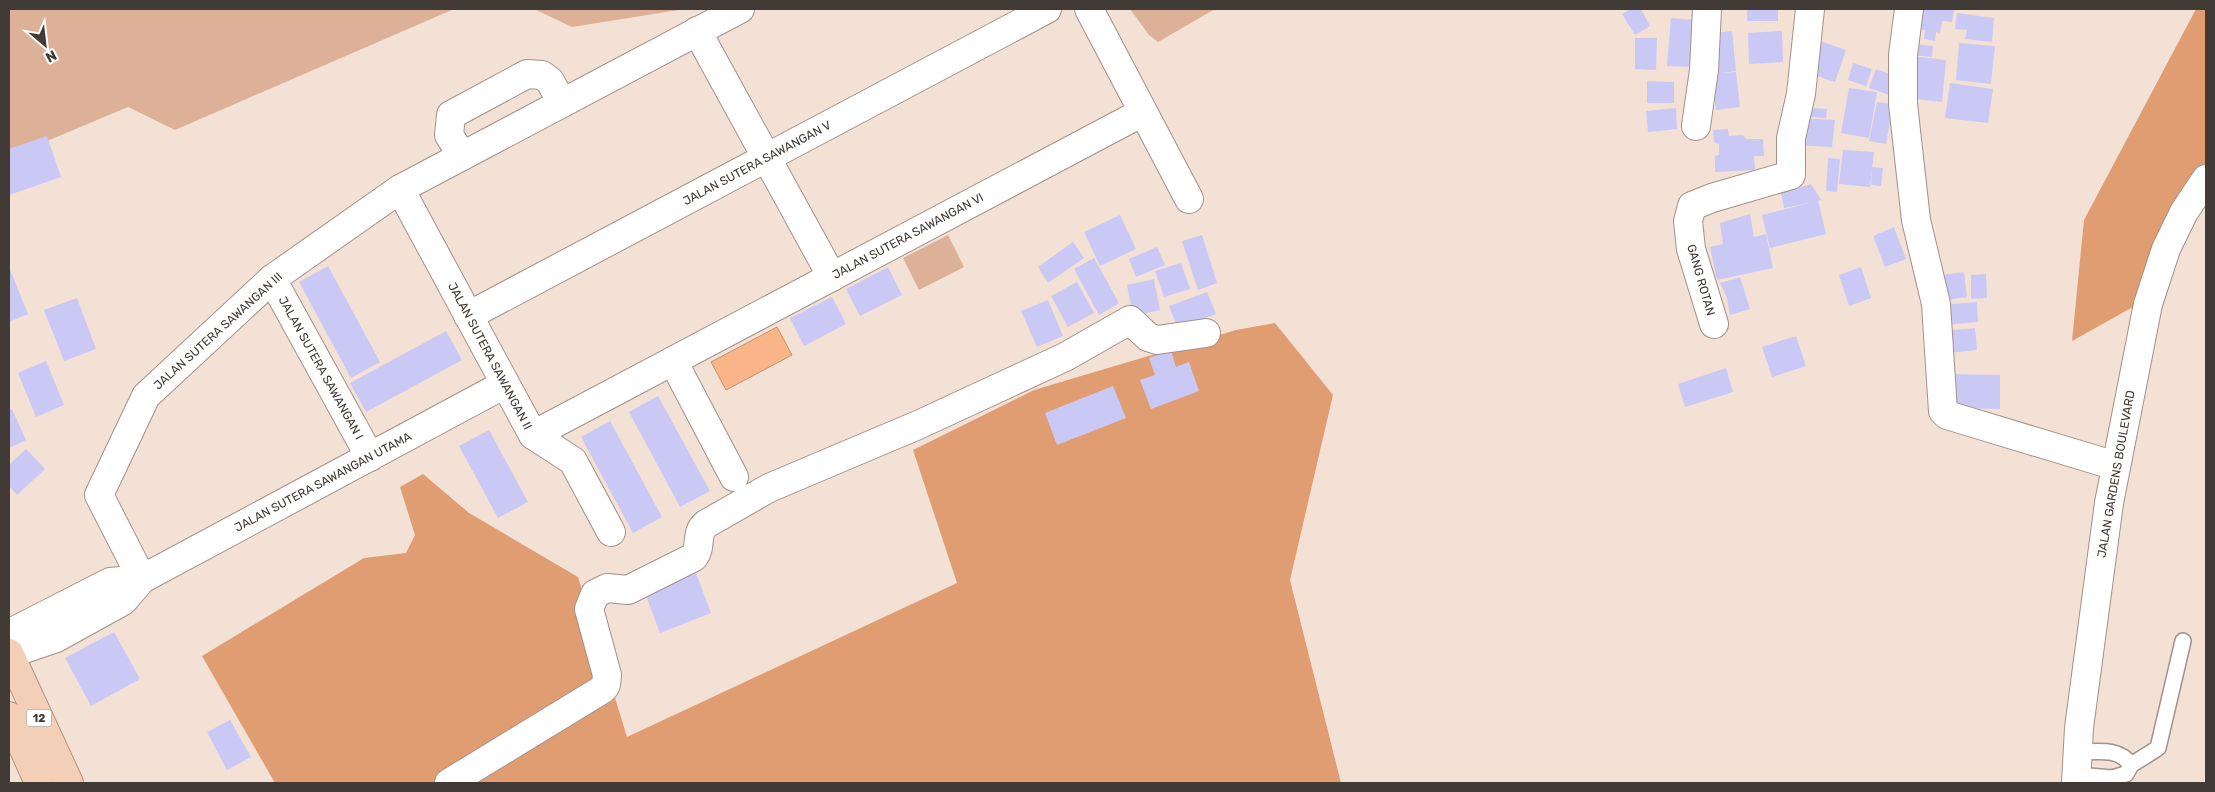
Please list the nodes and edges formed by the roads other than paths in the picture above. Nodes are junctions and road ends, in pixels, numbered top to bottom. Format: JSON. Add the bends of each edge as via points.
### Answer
{"nodes":[{"id":1,"x":740,"y":9,"type":"edge"},
{"id":2,"x":1047,"y":9,"type":"edge"},
{"id":3,"x":1088,"y":9,"type":"edge"},
{"id":4,"x":1706,"y":9,"type":"edge"},
{"id":5,"x":1810,"y":9,"type":"edge"},
{"id":6,"x":1909,"y":9,"type":"edge"},
{"id":7,"x":697,"y":32,"type":"junction"},
{"id":8,"x":562,"y":103,"type":"junction"},
{"id":9,"x":1143,"y":112,"type":"junction"},
{"id":10,"x":1696,"y":126,"type":"dead end"},
{"id":11,"x":462,"y":156,"type":"junction"},
{"id":12,"x":766,"y":158,"type":"junction"},
{"id":13,"x":2206,"y":179,"type":"edge"},
{"id":14,"x":400,"y":189,"type":"junction"},
{"id":15,"x":1189,"y":199,"type":"dead end"},
{"id":16,"x":832,"y":277,"type":"junction"},
{"id":17,"x":272,"y":279,"type":"junction"},
{"id":18,"x":468,"y":316,"type":"junction"},
{"id":19,"x":1714,"y":324,"type":"dead end"},
{"id":20,"x":1206,"y":333,"type":"dead end"},
{"id":21,"x":673,"y":361,"type":"junction"},
{"id":22,"x":505,"y":384,"type":"junction"},
{"id":23,"x":533,"y":435,"type":"junction"},
{"id":24,"x":370,"y":456,"type":"junction"},
{"id":25,"x":2116,"y":466,"type":"junction"},
{"id":26,"x":734,"y":477,"type":"dead end"},
{"id":27,"x":611,"y":532,"type":"dead end"},
{"id":28,"x":142,"y":579,"type":"junction"},
{"id":29,"x":9,"y":636,"type":"edge"},
{"id":30,"x":2183,"y":641,"type":"dead end"},
{"id":31,"x":9,"y":644,"type":"edge"},
{"id":32,"x":9,"y":653,"type":"edge"},
{"id":33,"x":9,"y":716,"type":"edge"},
{"id":34,"x":2131,"y":765,"type":"junction"},
{"id":35,"x":2077,"y":770,"type":"edge"},
{"id":36,"x":2113,"y":781,"type":"edge"},
{"id":37,"x":39,"y":783,"type":"edge"},
{"id":38,"x":69,"y":783,"type":"edge"},
{"id":39,"x":449,"y":783,"type":"edge"}],
"edges":[{"from":1,"to":7,"type":"street","name":"JALAN SUTERA SAWANGAN III"},
{"from":2,"to":12,"type":"street","name":"JALAN SUTERA SAWANGAN V"},
{"from":3,"to":9,"type":"street"},
{"from":4,"to":10,"type":"street","via":[[1704,70]]},
{"from":5,"to":19,"type":"street","name":"GANG ROTAN","via":[[1791,138],[1791,175],[1692,206],[1688,221],[1691,249]]},
{"from":6,"to":25,"type":"street","via":[[1903,55],[1903,104],[1914,212],[1936,304],[1943,411],[1947,415]]},
{"from":7,"to":8,"type":"street","name":"JALAN SUTERA SAWANGAN III"},
{"from":7,"to":12,"type":"street"},
{"from":8,"to":11,"type":"street","name":"JALAN SUTERA SAWANGAN III"},
{"from":8,"to":11,"type":"street","via":[[550,81],[542,75],[527,74],[450,115],[449,135]]},
{"from":9,"to":15,"type":"street"},
{"from":9,"to":16,"type":"street","name":"JALAN SUTERA SAWANGAN VI"},
{"from":11,"to":14,"type":"street","name":"JALAN SUTERA SAWANGAN III"},
{"from":12,"to":16,"type":"street"},
{"from":12,"to":18,"type":"street","name":"JALAN SUTERA SAWANGAN V"},
{"from":13,"to":25,"type":"street","name":"JALAN GARDENS BOULEVARD","via":[[2184,212],[2166,249],[2148,304]]},
{"from":14,"to":17,"type":"street","name":"JALAN SUTERA SAWANGAN III"},
{"from":14,"to":18,"type":"street","name":"JALAN SUTERA SAWANGAN II"},
{"from":16,"to":21,"type":"street","name":"JALAN SUTERA SAWANGAN VI"},
{"from":17,"to":24,"type":"street","name":"JALAN SUTERA SAWANGAN I"},
{"from":17,"to":28,"type":"street","name":"JALAN SUTERA SAWANGAN III","via":[[146,396],[99,495]]},
{"from":18,"to":22,"type":"street","name":"JALAN SUTERA SAWANGAN II"},
{"from":20,"to":39,"type":"street","via":[[1157,340],[1130,320],[1065,357],[918,425],[769,488],[706,524],[700,531],[694,557],[628,590],[607,588],[595,594],[589,609],[607,675],[603,689]]},
{"from":21,"to":23,"type":"street","name":"JALAN SUTERA SAWANGAN VI"},
{"from":21,"to":26,"type":"street"},
{"from":22,"to":23,"type":"street","name":"JALAN SUTERA SAWANGAN II"},
{"from":22,"to":24,"type":"street","name":"JALAN SUTERA SAWANGAN UTAMA"},
{"from":23,"to":27,"type":"street","name":"JALAN SUTERA SAWANGAN II","via":[[573,461]]},
{"from":24,"to":28,"type":"street","name":"JALAN SUTERA SAWANGAN UTAMA"},
{"from":25,"to":35,"type":"street","name":"JALAN GARDENS BOULEVARD","via":[[2108,504]]},
{"from":28,"to":29,"type":"street","via":[[110,582]]},
{"from":28,"to":31,"type":"street","via":[[123,601],[56,638],[24,649]]},
{"from":30,"to":34,"type":"lane","via":[[2158,748]]},
{"from":32,"to":38,"type":"highway","number":"12"},
{"from":33,"to":37,"type":"highway","number":"12"},
{"from":34,"to":35,"type":"lane","via":[[2126,758],[2110,751]]},
{"from":34,"to":36,"type":"lane","via":[[2126,774]]},
{"from":35,"to":36,"type":"lane"}]}
